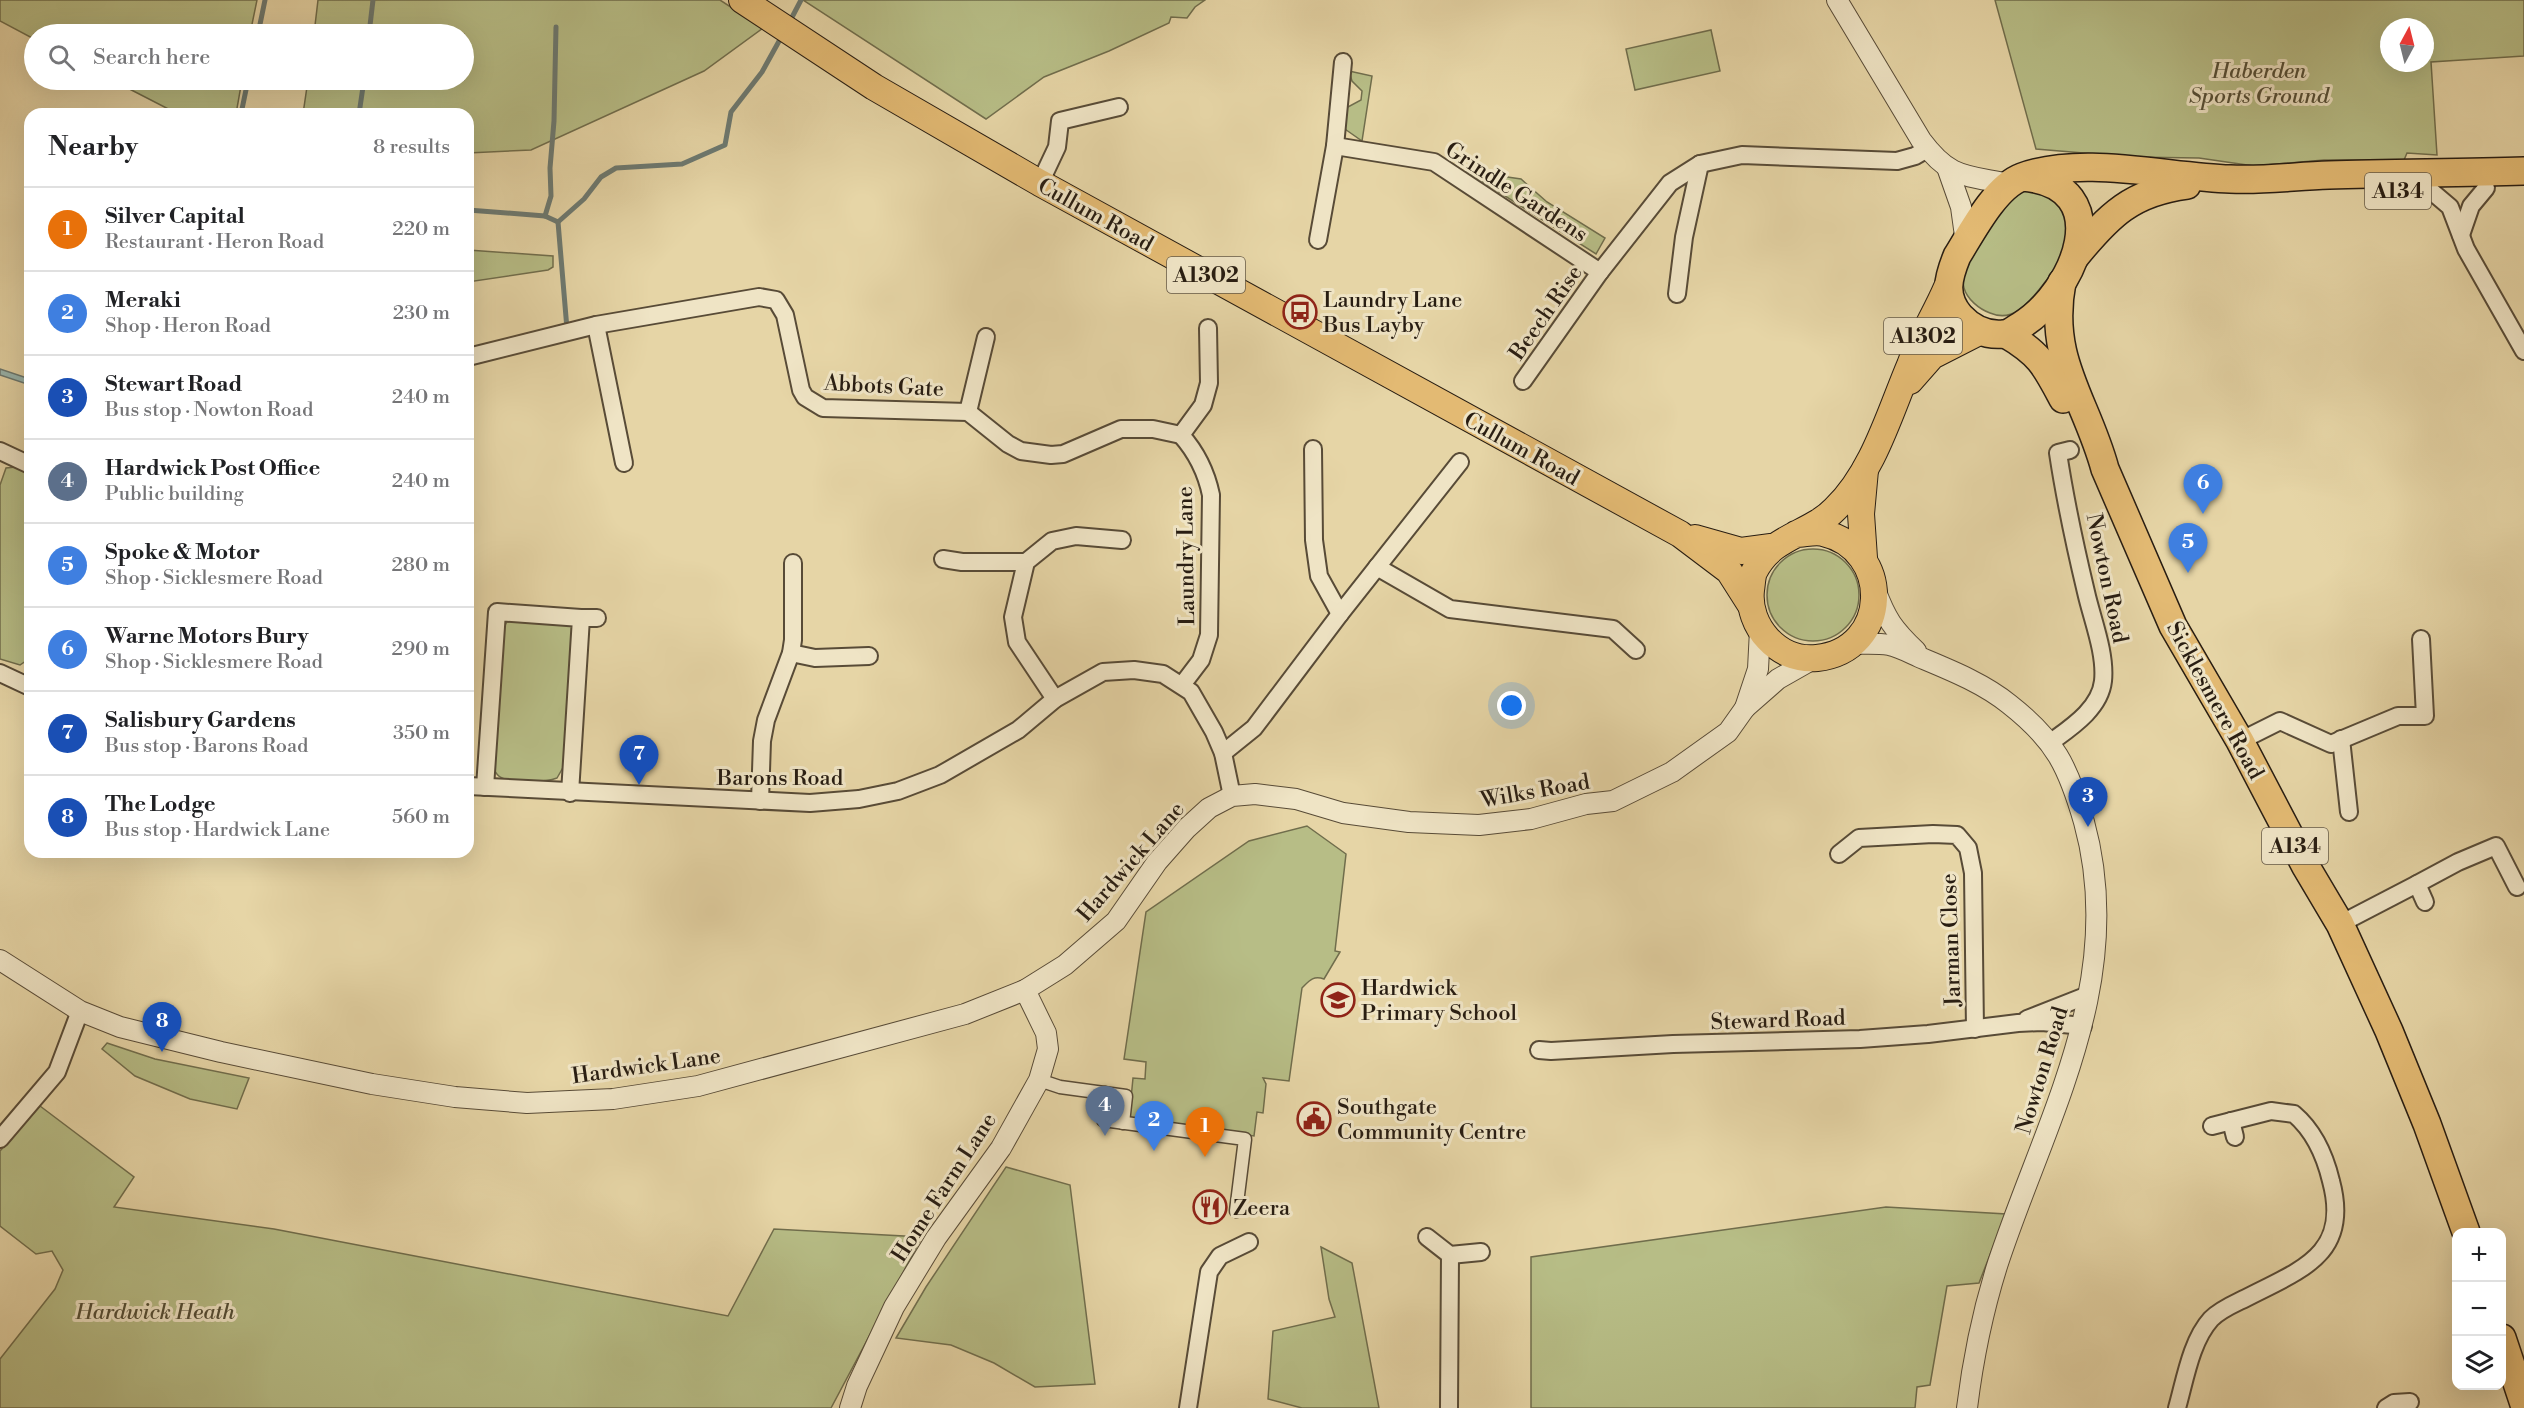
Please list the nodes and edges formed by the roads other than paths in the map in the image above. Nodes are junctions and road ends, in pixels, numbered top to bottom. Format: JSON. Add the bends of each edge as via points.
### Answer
{"nodes":[{"id":1,"x":742,"y":0,"type":"edge"},
{"id":2,"x":1837,"y":0,"type":"edge"},
{"id":3,"x":1343,"y":62,"type":"dead end"},
{"id":4,"x":1119,"y":107,"type":"dead end"},
{"id":5,"x":1335,"y":146,"type":"junction"},
{"id":6,"x":1928,"y":149,"type":"junction"},
{"id":7,"x":1700,"y":164,"type":"junction"},
{"id":8,"x":1948,"y":170,"type":"junction"},
{"id":9,"x":2524,"y":171,"type":"edge"},
{"id":10,"x":2227,"y":179,"type":"junction"},
{"id":11,"x":2272,"y":180,"type":"junction"},
{"id":12,"x":2015,"y":181,"type":"junction"},
{"id":13,"x":1040,"y":183,"type":"junction"},
{"id":14,"x":2524,"y":187,"type":"edge"},
{"id":15,"x":2486,"y":188,"type":"junction"},
{"id":16,"x":2430,"y":190,"type":"junction"},
{"id":17,"x":2461,"y":235,"type":"junction"},
{"id":18,"x":1318,"y":240,"type":"dead end"},
{"id":19,"x":1966,"y":243,"type":"junction"},
{"id":20,"x":2074,"y":258,"type":"junction"},
{"id":21,"x":1600,"y":272,"type":"junction"},
{"id":22,"x":2062,"y":282,"type":"junction"},
{"id":23,"x":1947,"y":287,"type":"junction"},
{"id":24,"x":1677,"y":294,"type":"dead end"},
{"id":25,"x":596,"y":325,"type":"junction"},
{"id":26,"x":1208,"y":328,"type":"dead end"},
{"id":27,"x":1993,"y":333,"type":"junction"},
{"id":28,"x":986,"y":337,"type":"dead end"},
{"id":29,"x":2524,"y":351,"type":"edge"},
{"id":30,"x":474,"y":356,"type":"edge"},
{"id":31,"x":1523,"y":381,"type":"dead end"},
{"id":32,"x":1902,"y":387,"type":"junction"},
{"id":33,"x":968,"y":412,"type":"junction"},
{"id":34,"x":1181,"y":435,"type":"junction"},
{"id":35,"x":1313,"y":448,"type":"dead end"},
{"id":36,"x":2070,"y":450,"type":"dead end"},
{"id":37,"x":0,"y":451,"type":"edge"},
{"id":38,"x":24,"y":462,"type":"edge"},
{"id":39,"x":1460,"y":462,"type":"dead end"},
{"id":40,"x":624,"y":463,"type":"dead end"},
{"id":41,"x":2105,"y":469,"type":"junction"},
{"id":42,"x":1865,"y":470,"type":"junction"},
{"id":43,"x":1680,"y":534,"type":"junction"},
{"id":44,"x":1796,"y":534,"type":"junction"},
{"id":45,"x":1122,"y":540,"type":"dead end"},
{"id":46,"x":1771,"y":547,"type":"junction"},
{"id":47,"x":1864,"y":558,"type":"junction"},
{"id":48,"x":943,"y":559,"type":"dead end"},
{"id":49,"x":1026,"y":562,"type":"junction"},
{"id":50,"x":793,"y":563,"type":"dead end"},
{"id":51,"x":1377,"y":567,"type":"junction"},
{"id":52,"x":1875,"y":589,"type":"junction"},
{"id":53,"x":1750,"y":604,"type":"junction"},
{"id":54,"x":1340,"y":614,"type":"junction"},
{"id":55,"x":1760,"y":630,"type":"junction"},
{"id":56,"x":2421,"y":639,"type":"dead end"},
{"id":57,"x":1852,"y":644,"type":"junction"},
{"id":58,"x":1636,"y":650,"type":"dead end"},
{"id":59,"x":791,"y":653,"type":"junction"},
{"id":60,"x":869,"y":656,"type":"dead end"},
{"id":61,"x":1815,"y":658,"type":"junction"},
{"id":62,"x":1926,"y":660,"type":"junction"},
{"id":63,"x":0,"y":673,"type":"edge"},
{"id":64,"x":24,"y":684,"type":"edge"},
{"id":65,"x":1182,"y":685,"type":"junction"},
{"id":66,"x":1055,"y":699,"type":"junction"},
{"id":67,"x":1745,"y":708,"type":"junction"},
{"id":68,"x":2341,"y":739,"type":"junction"},
{"id":69,"x":2240,"y":741,"type":"junction"},
{"id":70,"x":2051,"y":742,"type":"junction"},
{"id":71,"x":1223,"y":753,"type":"junction"},
{"id":72,"x":476,"y":787,"type":"edge"},
{"id":73,"x":570,"y":793,"type":"junction"},
{"id":74,"x":1232,"y":796,"type":"junction"},
{"id":75,"x":760,"y":801,"type":"junction"},
{"id":76,"x":2349,"y":812,"type":"dead end"},
{"id":77,"x":1839,"y":854,"type":"dead end"},
{"id":78,"x":2417,"y":884,"type":"junction"},
{"id":79,"x":2517,"y":887,"type":"dead end"},
{"id":80,"x":2425,"y":902,"type":"dead end"},
{"id":81,"x":2340,"y":924,"type":"junction"},
{"id":82,"x":0,"y":960,"type":"edge"},
{"id":83,"x":1025,"y":990,"type":"junction"},
{"id":84,"x":2088,"y":994,"type":"junction"},
{"id":85,"x":80,"y":1011,"type":"junction"},
{"id":86,"x":2018,"y":1023,"type":"junction"},
{"id":87,"x":2083,"y":1026,"type":"junction"},
{"id":88,"x":1975,"y":1029,"type":"junction"},
{"id":89,"x":1539,"y":1050,"type":"dead end"},
{"id":90,"x":1039,"y":1080,"type":"junction"},
{"id":91,"x":1106,"y":1093,"type":"junction"},
{"id":92,"x":1123,"y":1123,"type":"junction"},
{"id":93,"x":2212,"y":1126,"type":"dead end"},
{"id":94,"x":0,"y":1139,"type":"edge"},
{"id":95,"x":1236,"y":1211,"type":"dead end"},
{"id":96,"x":2464,"y":1228,"type":"edge"},
{"id":97,"x":1427,"y":1237,"type":"dead end"},
{"id":98,"x":1249,"y":1242,"type":"dead end"},
{"id":99,"x":1481,"y":1252,"type":"dead end"},
{"id":100,"x":1450,"y":1255,"type":"junction"},
{"id":101,"x":2506,"y":1350,"type":"edge"},
{"id":102,"x":2410,"y":1401,"type":"dead end"},
{"id":103,"x":2524,"y":1404,"type":"edge"},
{"id":104,"x":850,"y":1408,"type":"edge"},
{"id":105,"x":1188,"y":1408,"type":"edge"},
{"id":106,"x":1449,"y":1408,"type":"edge"},
{"id":107,"x":1966,"y":1408,"type":"edge"},
{"id":108,"x":2177,"y":1408,"type":"edge"},
{"id":109,"x":2386,"y":1408,"type":"edge"}],
"edges":[{"from":1,"to":13,"type":"main road","name":"Cullum Road","number":"A1302","via":[[874,87]]},
{"from":2,"to":6,"type":"street"},
{"from":3,"to":5,"type":"street"},
{"from":4,"to":13,"type":"street","via":[[1060,121],[1057,147]]},
{"from":5,"to":18,"type":"street"},
{"from":5,"to":21,"type":"street","name":"Grindle Gardens","via":[[1434,162]]},
{"from":6,"to":7,"type":"street","name":"Beech Rise","via":[[1897,161],[1742,155]]},
{"from":6,"to":8,"type":"street"},
{"from":7,"to":21,"type":"street","name":"Beech Rise","via":[[1670,183]]},
{"from":7,"to":24,"type":"street","via":[[1684,237]]},
{"from":8,"to":12,"type":"street"},
{"from":8,"to":19,"type":"street","via":[[1961,207]]},
{"from":9,"to":11,"type":"highway","number":"A134","via":[[2327,175]]},
{"from":10,"to":11,"type":"highway","number":"A134"},
{"from":10,"to":12,"type":"highway","number":"A134","via":[[2074,168]]},
{"from":10,"to":20,"type":"highway","number":"A134","via":[[2146,193],[2119,211]]},
{"from":11,"to":16,"type":"highway","number":"A134","via":[[2324,189]]},
{"from":12,"to":19,"type":"highway","via":[[1998,195]]},
{"from":12,"to":20,"type":"highway","via":[[2036,178],[2059,187],[2077,207],[2080,234]]},
{"from":13,"to":43,"type":"main road","name":"Cullum Road","number":"A1302"},
{"from":14,"to":15,"type":"highway","number":"A134"},
{"from":15,"to":16,"type":"highway","number":"A134"},
{"from":15,"to":17,"type":"street","via":[[2471,206]]},
{"from":16,"to":17,"type":"street","via":[[2450,207]]},
{"from":17,"to":29,"type":"street"},
{"from":19,"to":23,"type":"highway","via":[[1957,256]]},
{"from":20,"to":22,"type":"highway"},
{"from":21,"to":31,"type":"street","name":"Beech Rise"},
{"from":22,"to":27,"type":"highway","via":[[2028,321]]},
{"from":22,"to":41,"type":"highway","name":"Sicklesmere Road","number":"A134","via":[[2058,300],[2059,343]]},
{"from":23,"to":27,"type":"highway","via":[[1958,314]]},
{"from":23,"to":32,"type":"main road","number":"A1302"},
{"from":25,"to":30,"type":"street","name":"Abbots Gate"},
{"from":25,"to":33,"type":"street","name":"Abbots Gate","via":[[768,298],[782,307],[801,390],[813,404],[823,408]]},
{"from":25,"to":40,"type":"street"},
{"from":26,"to":34,"type":"street","via":[[1209,383],[1203,405]]},
{"from":27,"to":32,"type":"main road","number":"A1302","via":[[1932,356]]},
{"from":27,"to":41,"type":"highway","name":"Sicklesmere Road","number":"A134","via":[[2028,347],[2043,362],[2088,446]]},
{"from":28,"to":33,"type":"street"},
{"from":32,"to":42,"type":"main road","number":"A1302"},
{"from":33,"to":34,"type":"street","name":"Abbots Gate","via":[[1008,444],[1032,453],[1063,454],[1121,429],[1153,429]]},
{"from":34,"to":65,"type":"street","name":"Laundry Lane","via":[[1195,450],[1211,495],[1209,635],[1201,660]]},
{"from":35,"to":54,"type":"street","via":[[1314,540],[1319,576]]},
{"from":36,"to":70,"type":"street","name":"Nowton Road","via":[[2058,453],[2086,595],[2098,635],[2103,682],[2081,720]]},
{"from":37,"to":38,"type":"street"},
{"from":39,"to":51,"type":"street"},
{"from":41,"to":69,"type":"highway","name":"Sicklesmere Road","number":"A134","via":[[2173,626]]},
{"from":42,"to":44,"type":"main road","number":"A1302","via":[[1835,510]]},
{"from":42,"to":47,"type":"main road","number":"A1302","via":[[1861,514]]},
{"from":43,"to":46,"type":"main road","name":"Cullum Road","number":"A1302","via":[[1741,551]]},
{"from":43,"to":53,"type":"main road","name":"Cullum Road","number":"A1302","via":[[1729,571]]},
{"from":44,"to":46,"type":"main road"},
{"from":44,"to":47,"type":"main road","via":[[1821,533],[1845,541]]},
{"from":45,"to":49,"type":"street","via":[[1076,536],[1052,541]]},
{"from":46,"to":53,"type":"main road","via":[[1753,573]]},
{"from":47,"to":52,"type":"main road"},
{"from":48,"to":49,"type":"street"},
{"from":49,"to":66,"type":"street","via":[[1013,618],[1017,642]]},
{"from":50,"to":59,"type":"street"},
{"from":51,"to":54,"type":"street"},
{"from":51,"to":58,"type":"street","via":[[1450,609],[1613,629]]},
{"from":52,"to":57,"type":"main road","via":[[1874,610],[1866,629]]},
{"from":52,"to":62,"type":"street","name":"Nowton Road","via":[[1885,616]]},
{"from":53,"to":55,"type":"main road"},
{"from":54,"to":71,"type":"street","via":[[1254,728]]},
{"from":55,"to":61,"type":"main road","via":[[1774,646],[1794,656]]},
{"from":55,"to":67,"type":"street","name":"Wilks Road","via":[[1758,669]]},
{"from":56,"to":68,"type":"street","via":[[2425,716],[2398,716]]},
{"from":57,"to":61,"type":"main road","via":[[1835,654]]},
{"from":57,"to":62,"type":"street","name":"Nowton Road","via":[[1892,645]]},
{"from":59,"to":60,"type":"street","via":[[815,658]]},
{"from":59,"to":75,"type":"street","via":[[766,720]]},
{"from":61,"to":67,"type":"street","name":"Wilks Road","via":[[1778,680]]},
{"from":62,"to":70,"type":"street","name":"Nowton Road","via":[[1993,691],[2034,723]]},
{"from":63,"to":64,"type":"street"},
{"from":65,"to":66,"type":"street","name":"Barons Road","via":[[1163,674],[1134,670],[1103,672]]},
{"from":65,"to":71,"type":"street","name":"Barons Road","via":[[1191,692]]},
{"from":66,"to":75,"type":"street","name":"Barons Road","via":[[1018,730],[978,755],[940,775],[898,790],[859,799],[810,803]]},
{"from":67,"to":74,"type":"street","name":"Wilks Road","via":[[1728,732],[1672,772],[1613,801],[1531,819],[1479,825],[1409,822],[1343,813],[1296,798]]},
{"from":68,"to":69,"type":"street","via":[[2331,744],[2280,721]]},
{"from":68,"to":76,"type":"street"},
{"from":69,"to":81,"type":"highway","name":"Sicklesmere Road","number":"A134"},
{"from":70,"to":84,"type":"street","name":"Nowton Road","via":[[2077,797],[2090,843],[2097,921]]},
{"from":71,"to":74,"type":"street","name":"Barons Road"},
{"from":72,"to":73,"type":"street","name":"Barons Road"},
{"from":72,"to":73,"type":"street","via":[[489,611],[589,618]]},
{"from":73,"to":75,"type":"street","name":"Barons Road"},
{"from":74,"to":83,"type":"street","name":"Hardwick Lane","via":[[1209,808],[1187,828],[1157,862],[1116,921],[1065,965]]},
{"from":77,"to":88,"type":"street","name":"Jarman Close","via":[[1859,838],[1958,835],[1968,848],[1973,873]]},
{"from":78,"to":79,"type":"street","via":[[2496,846]]},
{"from":78,"to":80,"type":"street"},
{"from":78,"to":81,"type":"street"},
{"from":81,"to":96,"type":"highway","name":"Sicklesmere Road","number":"A134","via":[[2427,1124]]},
{"from":82,"to":85,"type":"street","name":"Hardwick Lane"},
{"from":83,"to":85,"type":"street","name":"Hardwick Lane","via":[[965,1014],[698,1086],[613,1099],[527,1103],[455,1097],[262,1062],[120,1027]]},
{"from":83,"to":90,"type":"street","name":"Home Farm Lane","via":[[1046,1033],[1048,1049]]},
{"from":84,"to":86,"type":"street","name":"Steward Road"},
{"from":84,"to":87,"type":"street","name":"Nowton Road"},
{"from":85,"to":94,"type":"street","via":[[57,1072]]},
{"from":86,"to":87,"type":"street","name":"Steward Road"},
{"from":86,"to":88,"type":"street","name":"Steward Road"},
{"from":87,"to":107,"type":"street","name":"Nowton Road","via":[[2070,1072],[1991,1285]]},
{"from":88,"to":89,"type":"street","name":"Steward Road","via":[[1860,1039]]},
{"from":90,"to":91,"type":"street"},
{"from":90,"to":104,"type":"street","name":"Home Farm Lane","via":[[1001,1148],[936,1238],[894,1307]]},
{"from":91,"to":92,"type":"street","via":[[1103,1120]]},
{"from":91,"to":92,"type":"street","via":[[1126,1096]]},
{"from":92,"to":95,"type":"street","via":[[1245,1138]]},
{"from":93,"to":108,"type":"street","via":[[2233,1129],[2271,1111],[2294,1114],[2302,1120],[2327,1166],[2335,1196],[2334,1221],[2326,1247],[2311,1263],[2225,1308],[2211,1320],[2195,1350]]},
{"from":97,"to":100,"type":"street"},
{"from":98,"to":105,"type":"street","via":[[1220,1256],[1209,1272]]},
{"from":99,"to":100,"type":"street"},
{"from":100,"to":106,"type":"street"},
{"from":101,"to":103,"type":"highway"},
{"from":102,"to":109,"type":"street"}]}
